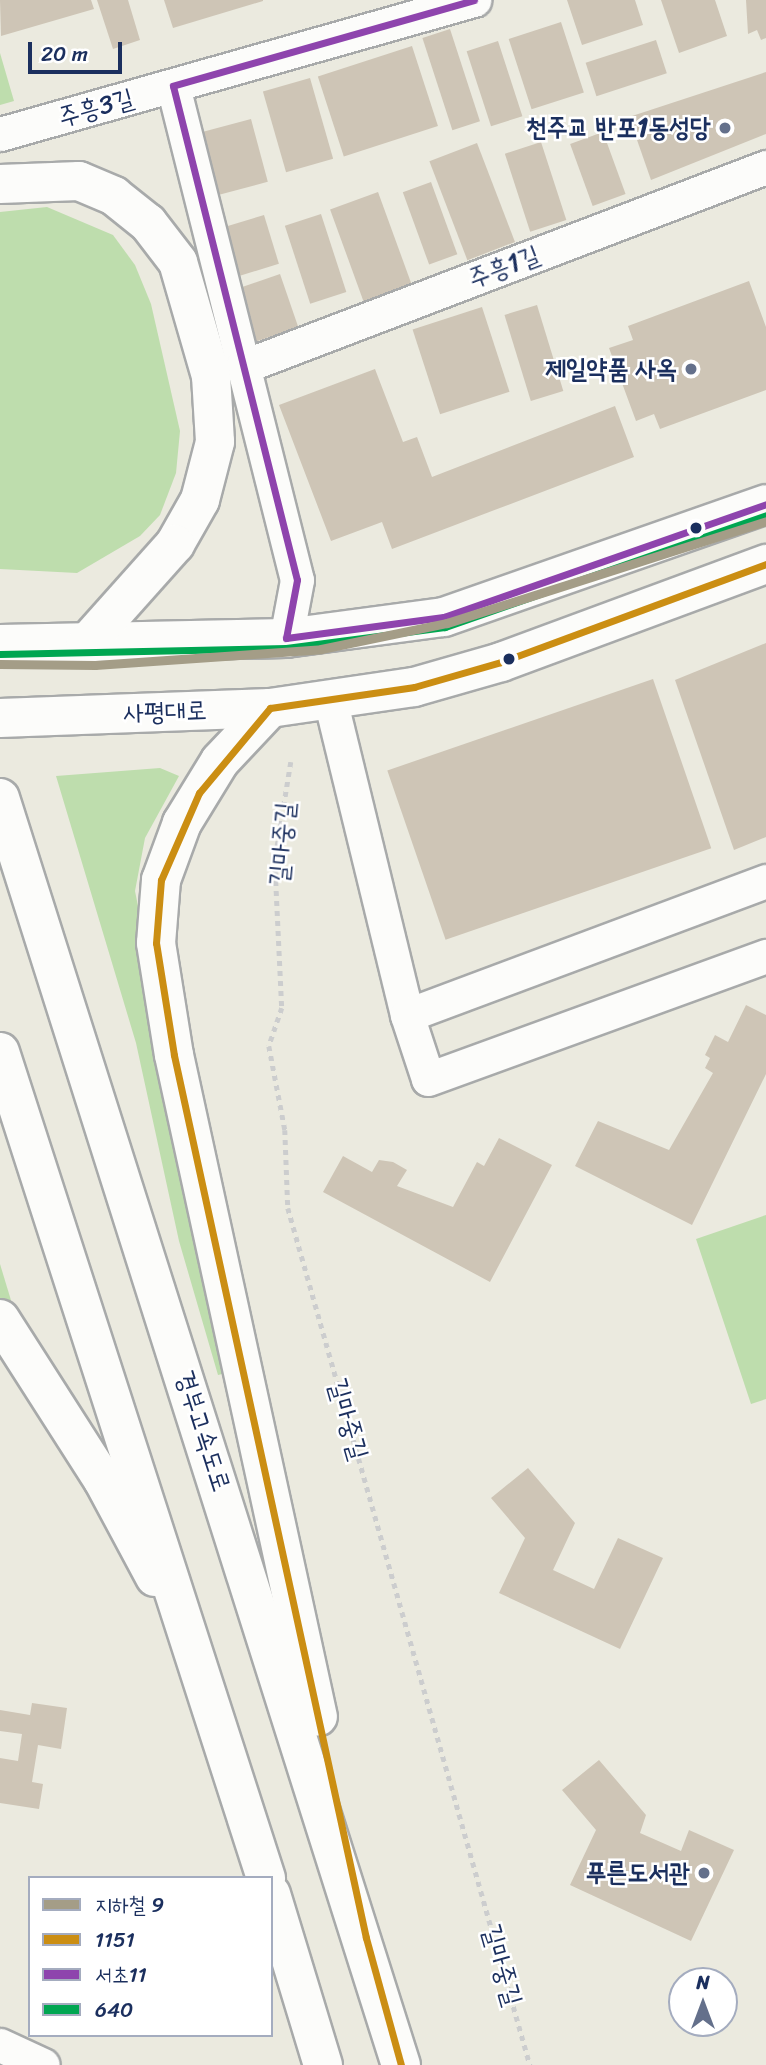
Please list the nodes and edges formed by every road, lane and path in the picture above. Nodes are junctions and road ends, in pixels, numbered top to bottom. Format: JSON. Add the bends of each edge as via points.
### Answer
{"nodes":[{"id":1,"x":474,"y":0,"type":"edge"},
{"id":2,"x":173,"y":86,"type":"junction"},
{"id":3,"x":0,"y":134,"type":"edge"},
{"id":4,"x":766,"y":167,"type":"edge"},
{"id":5,"x":0,"y":184,"type":"edge"},
{"id":6,"x":242,"y":367,"type":"junction"},
{"id":7,"x":766,"y":504,"type":"edge"},
{"id":8,"x":766,"y":564,"type":"edge"},
{"id":9,"x":286,"y":638,"type":"junction"},
{"id":10,"x":0,"y":644,"type":"edge"},
{"id":11,"x":85,"y":645,"type":"junction"},
{"id":12,"x":331,"y":703,"type":"junction"},
{"id":13,"x":270,"y":709,"type":"junction"},
{"id":14,"x":0,"y":718,"type":"edge"},
{"id":15,"x":291,"y":762,"type":"dead end"},
{"id":16,"x":0,"y":797,"type":"edge"},
{"id":17,"x":766,"y":881,"type":"edge"},
{"id":18,"x":766,"y":956,"type":"edge"},
{"id":19,"x":407,"y":1015,"type":"junction"},
{"id":20,"x":0,"y":1052,"type":"edge"},
{"id":21,"x":0,"y":1319,"type":"edge"},
{"id":22,"x":213,"y":1699,"type":"junction"},
{"id":23,"x":265,"y":1876,"type":"edge"},
{"id":24,"x":273,"y":1901,"type":"edge"},
{"id":25,"x":366,"y":1938,"type":"junction"},
{"id":26,"x":0,"y":2045,"type":"edge"},
{"id":27,"x":43,"y":2065,"type":"edge"},
{"id":28,"x":323,"y":2065,"type":"edge"},
{"id":29,"x":401,"y":2065,"type":"edge"},
{"id":30,"x":530,"y":2065,"type":"edge"}],
"edges":[{"from":1,"to":2,"type":"street","name":"주흥3길"},
{"from":2,"to":3,"type":"street","name":"주흥3길"},
{"from":2,"to":6,"type":"street"},
{"from":4,"to":6,"type":"street","name":"주흥1길"},
{"from":5,"to":11,"type":"main road","via":[[79,181],[114,196],[148,223],[178,262],[211,376],[215,442],[200,500],[175,544]]},
{"from":6,"to":9,"type":"street","via":[[298,580]]},
{"from":7,"to":9,"type":"main road","via":[[444,617]]},
{"from":8,"to":12,"type":"main road","name":"사평대로","via":[[501,662]]},
{"from":9,"to":11,"type":"main road"},
{"from":10,"to":11,"type":"main road"},
{"from":12,"to":13,"type":"main road","name":"사평대로"},
{"from":12,"to":19,"type":"street"},
{"from":13,"to":14,"type":"main road","name":"사평대로"},
{"from":13,"to":25,"type":"main road","via":[[220,761],[182,823],[161,880],[156,943],[174,1055]]},
{"from":15,"to":30,"type":"path","name":"길마중길","via":[[275,861],[282,1008],[269,1046],[285,1130],[288,1208]]},
{"from":16,"to":25,"type":"main road","name":"경부고속도로"},
{"from":17,"to":19,"type":"street"},
{"from":18,"to":19,"type":"street","via":[[428,1079]]},
{"from":20,"to":22,"type":"main road"},
{"from":21,"to":22,"type":"main road","via":[[103,1480]]},
{"from":22,"to":23,"type":"main road"},
{"from":24,"to":28,"type":"main road"},
{"from":25,"to":29,"type":"main road","name":"경부고속도로"},
{"from":26,"to":27,"type":"street"}]}
